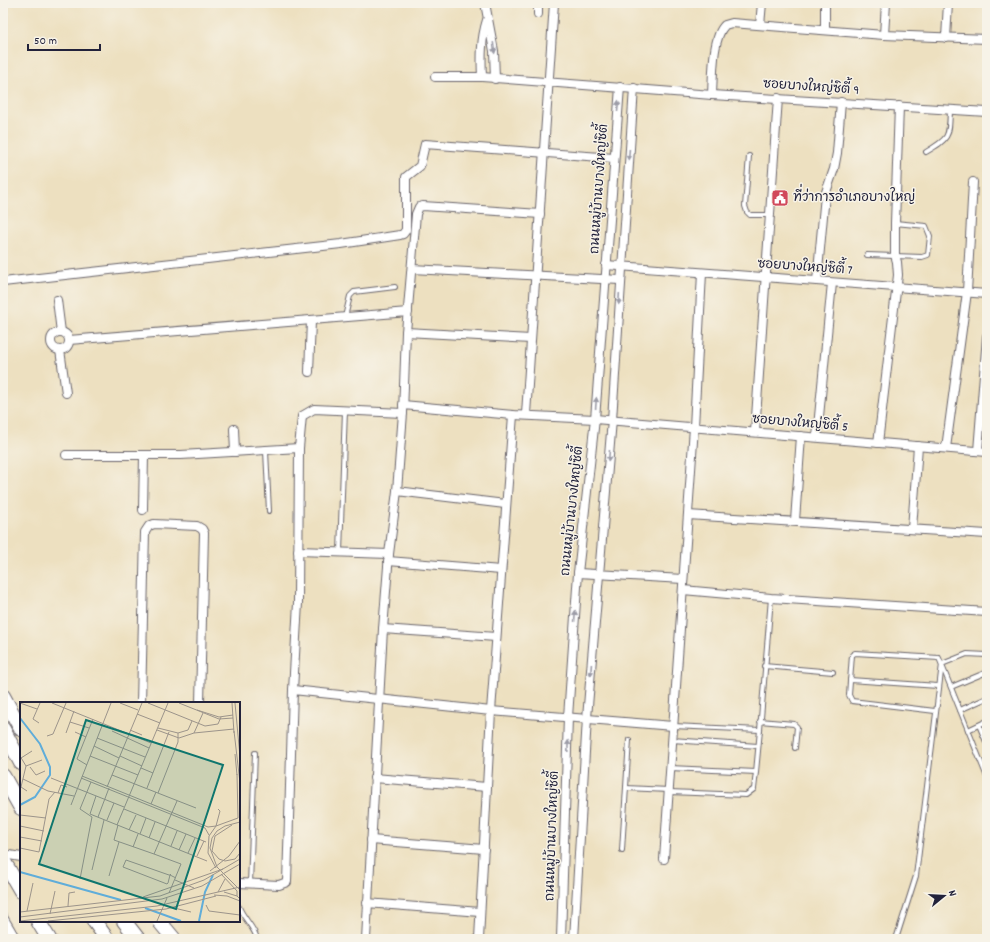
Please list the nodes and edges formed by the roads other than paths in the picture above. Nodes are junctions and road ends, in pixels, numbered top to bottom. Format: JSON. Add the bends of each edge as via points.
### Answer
{"nodes":[{"id":1,"x":49,"y":3,"type":"edge"},
{"id":2,"x":55,"y":3,"type":"edge"},
{"id":3,"x":485,"y":3,"type":"edge"},
{"id":4,"x":538,"y":3,"type":"edge"},
{"id":5,"x":554,"y":3,"type":"edge"},
{"id":6,"x":762,"y":3,"type":"edge"},
{"id":7,"x":825,"y":3,"type":"edge"},
{"id":8,"x":886,"y":3,"type":"edge"},
{"id":9,"x":948,"y":3,"type":"edge"},
{"id":10,"x":538,"y":14,"type":"dead end"},
{"id":11,"x":487,"y":19,"type":"junction"},
{"id":12,"x":760,"y":25,"type":"junction"},
{"id":13,"x":824,"y":30,"type":"junction"},
{"id":14,"x":884,"y":35,"type":"junction"},
{"id":15,"x":946,"y":38,"type":"junction"},
{"id":16,"x":987,"y":39,"type":"edge"},
{"id":17,"x":435,"y":77,"type":"dead end"},
{"id":18,"x":482,"y":77,"type":"junction"},
{"id":19,"x":495,"y":78,"type":"junction"},
{"id":20,"x":549,"y":82,"type":"junction"},
{"id":21,"x":620,"y":87,"type":"junction"},
{"id":22,"x":634,"y":88,"type":"junction"},
{"id":23,"x":712,"y":95,"type":"junction"},
{"id":24,"x":778,"y":98,"type":"junction"},
{"id":25,"x":841,"y":102,"type":"junction"},
{"id":26,"x":899,"y":106,"type":"junction"},
{"id":27,"x":950,"y":110,"type":"junction"},
{"id":28,"x":987,"y":112,"type":"edge"},
{"id":29,"x":926,"y":152,"type":"dead end"},
{"id":30,"x":544,"y":153,"type":"junction"},
{"id":31,"x":749,"y":156,"type":"dead end"},
{"id":32,"x":614,"y":158,"type":"junction"},
{"id":33,"x":973,"y":182,"type":"dead end"},
{"id":34,"x":540,"y":214,"type":"junction"},
{"id":35,"x":770,"y":215,"type":"junction"},
{"id":36,"x":895,"y":223,"type":"junction"},
{"id":37,"x":867,"y":255,"type":"dead end"},
{"id":38,"x":895,"y":255,"type":"junction"},
{"id":39,"x":606,"y":266,"type":"junction"},
{"id":40,"x":622,"y":267,"type":"junction"},
{"id":41,"x":412,"y":270,"type":"junction"},
{"id":42,"x":702,"y":273,"type":"junction"},
{"id":43,"x":535,"y":276,"type":"junction"},
{"id":44,"x":767,"y":278,"type":"junction"},
{"id":45,"x":605,"y":279,"type":"junction"},
{"id":46,"x":620,"y":280,"type":"junction"},
{"id":47,"x":817,"y":281,"type":"junction"},
{"id":48,"x":3,"y":282,"type":"edge"},
{"id":49,"x":832,"y":283,"type":"junction"},
{"id":50,"x":896,"y":287,"type":"junction"},
{"id":51,"x":395,"y":288,"type":"dead end"},
{"id":52,"x":967,"y":292,"type":"junction"},
{"id":53,"x":987,"y":294,"type":"edge"},
{"id":54,"x":57,"y":300,"type":"dead end"},
{"id":55,"x":408,"y":312,"type":"junction"},
{"id":56,"x":345,"y":317,"type":"junction"},
{"id":57,"x":311,"y":321,"type":"junction"},
{"id":58,"x":60,"y":332,"type":"junction"},
{"id":59,"x":406,"y":332,"type":"junction"},
{"id":60,"x":987,"y":336,"type":"edge"},
{"id":61,"x":531,"y":339,"type":"junction"},
{"id":62,"x":69,"y":340,"type":"junction"},
{"id":63,"x":60,"y":350,"type":"junction"},
{"id":64,"x":309,"y":372,"type":"dead end"},
{"id":65,"x":66,"y":393,"type":"dead end"},
{"id":66,"x":403,"y":409,"type":"junction"},
{"id":67,"x":345,"y":410,"type":"junction"},
{"id":68,"x":526,"y":414,"type":"junction"},
{"id":69,"x":513,"y":415,"type":"junction"},
{"id":70,"x":595,"y":419,"type":"junction"},
{"id":71,"x":612,"y":420,"type":"junction"},
{"id":72,"x":694,"y":427,"type":"junction"},
{"id":73,"x":234,"y":429,"type":"dead end"},
{"id":74,"x":755,"y":432,"type":"junction"},
{"id":75,"x":801,"y":436,"type":"junction"},
{"id":76,"x":817,"y":437,"type":"junction"},
{"id":77,"x":878,"y":443,"type":"junction"},
{"id":78,"x":918,"y":446,"type":"junction"},
{"id":79,"x":299,"y":448,"type":"junction"},
{"id":80,"x":946,"y":448,"type":"junction"},
{"id":81,"x":266,"y":451,"type":"junction"},
{"id":82,"x":978,"y":451,"type":"junction"},
{"id":83,"x":235,"y":452,"type":"junction"},
{"id":84,"x":987,"y":452,"type":"edge"},
{"id":85,"x":66,"y":455,"type":"dead end"},
{"id":86,"x":144,"y":455,"type":"junction"},
{"id":87,"x":397,"y":491,"type":"junction"},
{"id":88,"x":505,"y":504,"type":"junction"},
{"id":89,"x":143,"y":510,"type":"dead end"},
{"id":90,"x":269,"y":511,"type":"dead end"},
{"id":91,"x":688,"y":514,"type":"junction"},
{"id":92,"x":795,"y":521,"type":"junction"},
{"id":93,"x":912,"y":529,"type":"junction"},
{"id":94,"x":987,"y":534,"type":"edge"},
{"id":95,"x":298,"y":551,"type":"junction"},
{"id":96,"x":340,"y":552,"type":"junction"},
{"id":97,"x":388,"y":558,"type":"junction"},
{"id":98,"x":500,"y":570,"type":"junction"},
{"id":99,"x":578,"y":573,"type":"junction"},
{"id":100,"x":598,"y":574,"type":"junction"},
{"id":101,"x":683,"y":579,"type":"junction"},
{"id":102,"x":683,"y":590,"type":"junction"},
{"id":103,"x":771,"y":598,"type":"junction"},
{"id":104,"x":987,"y":612,"type":"edge"},
{"id":105,"x":383,"y":628,"type":"junction"},
{"id":106,"x":496,"y":637,"type":"junction"},
{"id":107,"x":987,"y":655,"type":"edge"},
{"id":108,"x":942,"y":664,"type":"junction"},
{"id":109,"x":764,"y":666,"type":"junction"},
{"id":110,"x":834,"y":672,"type":"dead end"},
{"id":111,"x":987,"y":672,"type":"edge"},
{"id":112,"x":850,"y":680,"type":"junction"},
{"id":113,"x":938,"y":686,"type":"junction"},
{"id":114,"x":951,"y":687,"type":"junction"},
{"id":115,"x":293,"y":690,"type":"junction"},
{"id":116,"x":3,"y":696,"type":"edge"},
{"id":117,"x":379,"y":697,"type":"junction"},
{"id":118,"x":987,"y":698,"type":"edge"},
{"id":119,"x":141,"y":702,"type":"edge"},
{"id":120,"x":200,"y":702,"type":"edge"},
{"id":121,"x":960,"y":710,"type":"junction"},
{"id":122,"x":490,"y":711,"type":"junction"},
{"id":123,"x":935,"y":711,"type":"junction"},
{"id":124,"x":568,"y":716,"type":"junction"},
{"id":125,"x":587,"y":718,"type":"junction"},
{"id":126,"x":760,"y":721,"type":"junction"},
{"id":127,"x":987,"y":721,"type":"edge"},
{"id":128,"x":979,"y":725,"type":"junction"},
{"id":129,"x":673,"y":726,"type":"junction"},
{"id":130,"x":20,"y":727,"type":"edge"},
{"id":131,"x":3,"y":729,"type":"edge"},
{"id":132,"x":760,"y":730,"type":"junction"},
{"id":133,"x":968,"y":730,"type":"junction"},
{"id":134,"x":629,"y":740,"type":"dead end"},
{"id":135,"x":672,"y":740,"type":"junction"},
{"id":136,"x":987,"y":744,"type":"edge"},
{"id":137,"x":758,"y":746,"type":"junction"},
{"id":138,"x":795,"y":748,"type":"dead end"},
{"id":139,"x":255,"y":753,"type":"dead end"},
{"id":140,"x":20,"y":761,"type":"edge"},
{"id":141,"x":670,"y":768,"type":"junction"},
{"id":142,"x":756,"y":772,"type":"junction"},
{"id":143,"x":3,"y":776,"type":"edge"},
{"id":144,"x":987,"y":777,"type":"edge"},
{"id":145,"x":374,"y":778,"type":"junction"},
{"id":146,"x":487,"y":787,"type":"junction"},
{"id":147,"x":626,"y":788,"type":"junction"},
{"id":148,"x":669,"y":791,"type":"junction"},
{"id":149,"x":20,"y":806,"type":"edge"},
{"id":150,"x":371,"y":840,"type":"junction"},
{"id":151,"x":484,"y":849,"type":"junction"},
{"id":152,"x":622,"y":850,"type":"dead end"},
{"id":153,"x":3,"y":854,"type":"edge"},
{"id":154,"x":20,"y":857,"type":"edge"},
{"id":155,"x":3,"y":860,"type":"edge"},
{"id":156,"x":664,"y":860,"type":"dead end"},
{"id":157,"x":240,"y":883,"type":"edge"},
{"id":158,"x":250,"y":884,"type":"junction"},
{"id":159,"x":20,"y":889,"type":"edge"},
{"id":160,"x":368,"y":903,"type":"junction"},
{"id":161,"x":240,"y":909,"type":"edge"},
{"id":162,"x":480,"y":912,"type":"junction"},
{"id":163,"x":3,"y":917,"type":"edge"},
{"id":164,"x":39,"y":922,"type":"edge"},
{"id":165,"x":95,"y":922,"type":"edge"},
{"id":166,"x":125,"y":922,"type":"edge"},
{"id":167,"x":160,"y":922,"type":"edge"},
{"id":168,"x":168,"y":922,"type":"edge"},
{"id":169,"x":4,"y":939,"type":"edge"},
{"id":170,"x":16,"y":939,"type":"edge"},
{"id":171,"x":49,"y":939,"type":"edge"},
{"id":172,"x":107,"y":939,"type":"edge"},
{"id":173,"x":138,"y":939,"type":"edge"},
{"id":174,"x":167,"y":939,"type":"edge"},
{"id":175,"x":174,"y":939,"type":"edge"},
{"id":176,"x":257,"y":939,"type":"edge"},
{"id":177,"x":366,"y":939,"type":"edge"},
{"id":178,"x":479,"y":939,"type":"edge"},
{"id":179,"x":562,"y":939,"type":"edge"},
{"id":180,"x":574,"y":939,"type":"edge"},
{"id":181,"x":896,"y":939,"type":"edge"}],
"edges":[{"from":1,"to":2,"type":"lane"},
{"from":3,"to":11,"type":"street"},
{"from":4,"to":10,"type":"street"},
{"from":5,"to":20,"type":"street"},
{"from":6,"to":12,"type":"street"},
{"from":7,"to":13,"type":"street"},
{"from":8,"to":14,"type":"street"},
{"from":9,"to":15,"type":"street"},
{"from":11,"to":18,"type":"street","via":[[482,33]]},
{"from":11,"to":19,"type":"street","one_way":true,"via":[[494,51]]},
{"from":12,"to":13,"type":"street"},
{"from":12,"to":23,"type":"street","via":[[732,23],[721,28],[716,43]]},
{"from":13,"to":14,"type":"street"},
{"from":14,"to":15,"type":"street"},
{"from":15,"to":16,"type":"street"},
{"from":17,"to":18,"type":"street","name":"ซอยบางใหญ่ซิตี้ 9"},
{"from":18,"to":19,"type":"street","name":"ซอยบางใหญ่ซิตี้ 9"},
{"from":19,"to":20,"type":"street","name":"ซอยบางใหญ่ซิตี้ 9"},
{"from":20,"to":21,"type":"street","name":"ซอยบางใหญ่ซิตี้ 9"},
{"from":20,"to":30,"type":"street"},
{"from":21,"to":22,"type":"street","name":"ซอยบางใหญ่ซิตี้ 9"},
{"from":32,"to":21,"type":"street","name":"ถนนหมู่บ้านบางใหญ่ซิตี้","one_way":true},
{"from":22,"to":23,"type":"street","name":"ซอยบางใหญ่ซิตี้ 9"},
{"from":22,"to":40,"type":"street","name":"ถนนหมู่บ้านบางใหญ่ซิตี้","one_way":true},
{"from":23,"to":24,"type":"street","name":"ซอยบางใหญ่ซิตี้ 9"},
{"from":24,"to":25,"type":"street","name":"ซอยบางใหญ่ซิตี้ 9"},
{"from":24,"to":35,"type":"street"},
{"from":25,"to":26,"type":"street","name":"ซอยบางใหญ่ซิตี้ 9"},
{"from":25,"to":47,"type":"street","via":[[837,153],[825,195]]},
{"from":26,"to":27,"type":"street","name":"ซอยบางใหญ่ซิตี้ 9"},
{"from":26,"to":36,"type":"street"},
{"from":27,"to":28,"type":"street","name":"ซอยบางใหญ่ซิตี้ 9"},
{"from":27,"to":29,"type":"lane","via":[[946,139]]},
{"from":30,"to":32,"type":"street"},
{"from":30,"to":34,"type":"street"},
{"from":30,"to":48,"type":"street","via":[[425,144],[420,166],[406,177],[406,230],[400,235]]},
{"from":31,"to":35,"type":"lane","via":[[746,212],[750,215]]},
{"from":32,"to":39,"type":"street","name":"ถนนหมู่บ้านบางใหญ่ซิตี้"},
{"from":33,"to":52,"type":"street"},
{"from":34,"to":41,"type":"street","via":[[419,207],[416,214]]},
{"from":34,"to":43,"type":"street"},
{"from":35,"to":44,"type":"street"},
{"from":36,"to":38,"type":"street"},
{"from":36,"to":38,"type":"lane","via":[[926,226],[930,236],[926,257]]},
{"from":37,"to":38,"type":"lane"},
{"from":38,"to":50,"type":"street","via":[[898,268]]},
{"from":39,"to":40,"type":"street","name":"ซอยบางใหญ่ซิตี้ 7"},
{"from":39,"to":45,"type":"street","name":"ถนนหมู่บ้านบางใหญ่ซิตี้"},
{"from":40,"to":42,"type":"street","name":"ซอยบางใหญ่ซิตี้ 7"},
{"from":40,"to":46,"type":"street","name":"ถนนหมู่บ้านบางใหญ่ซิตี้"},
{"from":41,"to":43,"type":"street"},
{"from":41,"to":55,"type":"street"},
{"from":42,"to":44,"type":"street","name":"ซอยบางใหญ่ซิตี้ 7"},
{"from":42,"to":72,"type":"street"},
{"from":43,"to":45,"type":"street"},
{"from":43,"to":61,"type":"street"},
{"from":44,"to":47,"type":"street","name":"ซอยบางใหญ่ซิตี้ 7"},
{"from":44,"to":74,"type":"street"},
{"from":45,"to":46,"type":"street"},
{"from":70,"to":45,"type":"street","name":"ถนนหมู่บ้านบางใหญ่ซิตี้","one_way":true},
{"from":46,"to":71,"type":"street","name":"ถนนหมู่บ้านบางใหญ่ซิตี้","one_way":true},
{"from":47,"to":49,"type":"street","name":"ซอยบางใหญ่ซิตี้ 7"},
{"from":49,"to":50,"type":"street","name":"ซอยบางใหญ่ซิตี้ 7"},
{"from":49,"to":76,"type":"street"},
{"from":50,"to":52,"type":"street","name":"ซอยบางใหญ่ซิตี้ 7"},
{"from":50,"to":77,"type":"street"},
{"from":51,"to":56,"type":"lane","via":[[354,292],[350,296]]},
{"from":52,"to":53,"type":"street","name":"ซอยบางใหญ่ซิตี้ 7"},
{"from":52,"to":80,"type":"street"},
{"from":54,"to":58,"type":"street"},
{"from":55,"to":56,"type":"street"},
{"from":55,"to":59,"type":"street"},
{"from":56,"to":57,"type":"street"},
{"from":57,"to":62,"type":"street"},
{"from":57,"to":64,"type":"street"},
{"from":58,"to":62,"type":"street","via":[[66,334]]},
{"from":58,"to":63,"type":"street","via":[[54,334],[51,340],[53,347]]},
{"from":59,"to":61,"type":"street"},
{"from":59,"to":66,"type":"street"},
{"from":60,"to":82,"type":"street"},
{"from":61,"to":68,"type":"street"},
{"from":62,"to":63,"type":"street","via":[[67,347]]},
{"from":63,"to":65,"type":"street"},
{"from":66,"to":67,"type":"street","name":"ซอยบางใหญ่ซิตี้ 5"},
{"from":66,"to":69,"type":"street","name":"ซอยบางใหญ่ซิตี้ 5"},
{"from":66,"to":87,"type":"street"},
{"from":67,"to":79,"type":"street","name":"ซอยบางใหญ่ซิตี้ 5","via":[[314,409],[302,416]]},
{"from":67,"to":96,"type":"lane"},
{"from":68,"to":69,"type":"street","name":"ซอยบางใหญ่ซิตี้ 5"},
{"from":68,"to":70,"type":"street","name":"ซอยบางใหญ่ซิตี้ 5"},
{"from":69,"to":88,"type":"street"},
{"from":70,"to":71,"type":"street","name":"ซอยบางใหญ่ซิตี้ 5"},
{"from":70,"to":99,"type":"street","name":"ถนนหมู่บ้านบางใหญ่ซิตี้"},
{"from":71,"to":72,"type":"street","name":"ซอยบางใหญ่ซิตี้ 5"},
{"from":71,"to":100,"type":"street","name":"ถนนหมู่บ้านบางใหญ่ซิตี้","one_way":true},
{"from":72,"to":74,"type":"street","name":"ซอยบางใหญ่ซิตี้ 5"},
{"from":72,"to":91,"type":"street"},
{"from":73,"to":83,"type":"street"},
{"from":74,"to":75,"type":"street","name":"ซอยบางใหญ่ซิตี้ 5"},
{"from":75,"to":76,"type":"street","name":"ซอยบางใหญ่ซิตี้ 5"},
{"from":75,"to":92,"type":"street"},
{"from":76,"to":77,"type":"street","name":"ซอยบางใหญ่ซิตี้ 5"},
{"from":77,"to":78,"type":"street","name":"ซอยบางใหญ่ซิตี้ 5"},
{"from":78,"to":80,"type":"street","name":"ซอยบางใหญ่ซิตี้ 5"},
{"from":78,"to":93,"type":"street"},
{"from":79,"to":81,"type":"street"},
{"from":79,"to":95,"type":"street"},
{"from":80,"to":82,"type":"street","name":"ซอยบางใหญ่ซิตี้ 5"},
{"from":81,"to":83,"type":"street"},
{"from":81,"to":90,"type":"lane"},
{"from":82,"to":84,"type":"street","name":"ซอยบางใหญ่ซิตี้ 5"},
{"from":83,"to":86,"type":"street"},
{"from":85,"to":86,"type":"street"},
{"from":86,"to":89,"type":"street"},
{"from":87,"to":88,"type":"street"},
{"from":87,"to":97,"type":"street"},
{"from":88,"to":98,"type":"street"},
{"from":91,"to":92,"type":"street"},
{"from":91,"to":101,"type":"street"},
{"from":92,"to":93,"type":"street"},
{"from":93,"to":94,"type":"street"},
{"from":95,"to":96,"type":"street"},
{"from":95,"to":115,"type":"street"},
{"from":96,"to":97,"type":"street"},
{"from":97,"to":98,"type":"street"},
{"from":97,"to":105,"type":"street"},
{"from":98,"to":106,"type":"street"},
{"from":99,"to":100,"type":"street"},
{"from":124,"to":99,"type":"street","name":"ถนนหมู่บ้านบางใหญ่ซิตี้","one_way":true},
{"from":100,"to":101,"type":"street"},
{"from":100,"to":125,"type":"street","name":"ถนนหมู่บ้านบางใหญ่ซิตี้","one_way":true},
{"from":101,"to":102,"type":"street"},
{"from":102,"to":103,"type":"street"},
{"from":102,"to":129,"type":"street"},
{"from":103,"to":104,"type":"street"},
{"from":103,"to":109,"type":"lane"},
{"from":105,"to":106,"type":"street"},
{"from":105,"to":117,"type":"street"},
{"from":106,"to":122,"type":"street"},
{"from":107,"to":108,"type":"lane","via":[[967,654]]},
{"from":108,"to":112,"type":"lane","via":[[939,658],[855,653],[852,655]]},
{"from":108,"to":113,"type":"lane"},
{"from":108,"to":114,"type":"lane"},
{"from":109,"to":110,"type":"lane"},
{"from":109,"to":126,"type":"lane"},
{"from":111,"to":114,"type":"lane"},
{"from":112,"to":113,"type":"lane"},
{"from":112,"to":123,"type":"lane","via":[[849,695],[852,701]]},
{"from":113,"to":123,"type":"lane"},
{"from":114,"to":121,"type":"lane"},
{"from":115,"to":117,"type":"street"},
{"from":115,"to":158,"type":"street","via":[[287,882],[279,885]]},
{"from":116,"to":130,"type":"highway"},
{"from":117,"to":122,"type":"street"},
{"from":117,"to":145,"type":"street"},
{"from":118,"to":121,"type":"lane"},
{"from":119,"to":120,"type":"street","via":[[145,532],[148,526],[154,524],[197,526],[204,533]]},
{"from":121,"to":133,"type":"lane"},
{"from":122,"to":124,"type":"street"},
{"from":122,"to":146,"type":"street"},
{"from":123,"to":181,"type":"lane","via":[[916,876]]},
{"from":124,"to":125,"type":"street"},
{"from":179,"to":124,"type":"street","name":"ถนนหมู่บ้านบางใหญ่ซิตี้","one_way":true},
{"from":125,"to":129,"type":"street"},
{"from":125,"to":180,"type":"street","name":"ถนนหมู่บ้านบางใหญ่ซิตี้"},
{"from":126,"to":132,"type":"lane"},
{"from":126,"to":138,"type":"lane","via":[[794,724],[797,728]]},
{"from":127,"to":128,"type":"lane"},
{"from":128,"to":133,"type":"lane"},
{"from":128,"to":136,"type":"lane"},
{"from":129,"to":132,"type":"lane"},
{"from":129,"to":135,"type":"street"},
{"from":131,"to":140,"type":"highway"},
{"from":132,"to":137,"type":"lane"},
{"from":133,"to":144,"type":"lane"},
{"from":134,"to":147,"type":"lane"},
{"from":135,"to":137,"type":"lane"},
{"from":135,"to":141,"type":"street"},
{"from":137,"to":142,"type":"lane"},
{"from":139,"to":158,"type":"lane"},
{"from":141,"to":142,"type":"lane"},
{"from":141,"to":148,"type":"street"},
{"from":142,"to":148,"type":"lane","via":[[754,789],[746,795]]},
{"from":143,"to":149,"type":"highway"},
{"from":145,"to":146,"type":"street"},
{"from":145,"to":150,"type":"street"},
{"from":146,"to":151,"type":"street"},
{"from":147,"to":148,"type":"lane"},
{"from":147,"to":152,"type":"lane"},
{"from":148,"to":156,"type":"street"},
{"from":150,"to":151,"type":"street"},
{"from":150,"to":160,"type":"street"},
{"from":151,"to":162,"type":"street"},
{"from":153,"to":154,"type":"street"},
{"from":155,"to":159,"type":"highway"},
{"from":157,"to":158,"type":"street"},
{"from":160,"to":162,"type":"street"},
{"from":160,"to":177,"type":"street"},
{"from":161,"to":176,"type":"lane","via":[[256,933]]},
{"from":162,"to":178,"type":"street"},
{"from":163,"to":169,"type":"street"},
{"from":163,"to":170,"type":"street"},
{"from":164,"to":171,"type":"highway"},
{"from":165,"to":172,"type":"highway"},
{"from":166,"to":173,"type":"highway"},
{"from":167,"to":175,"type":"highway","bridge":true},
{"from":168,"to":174,"type":"street"}]}
